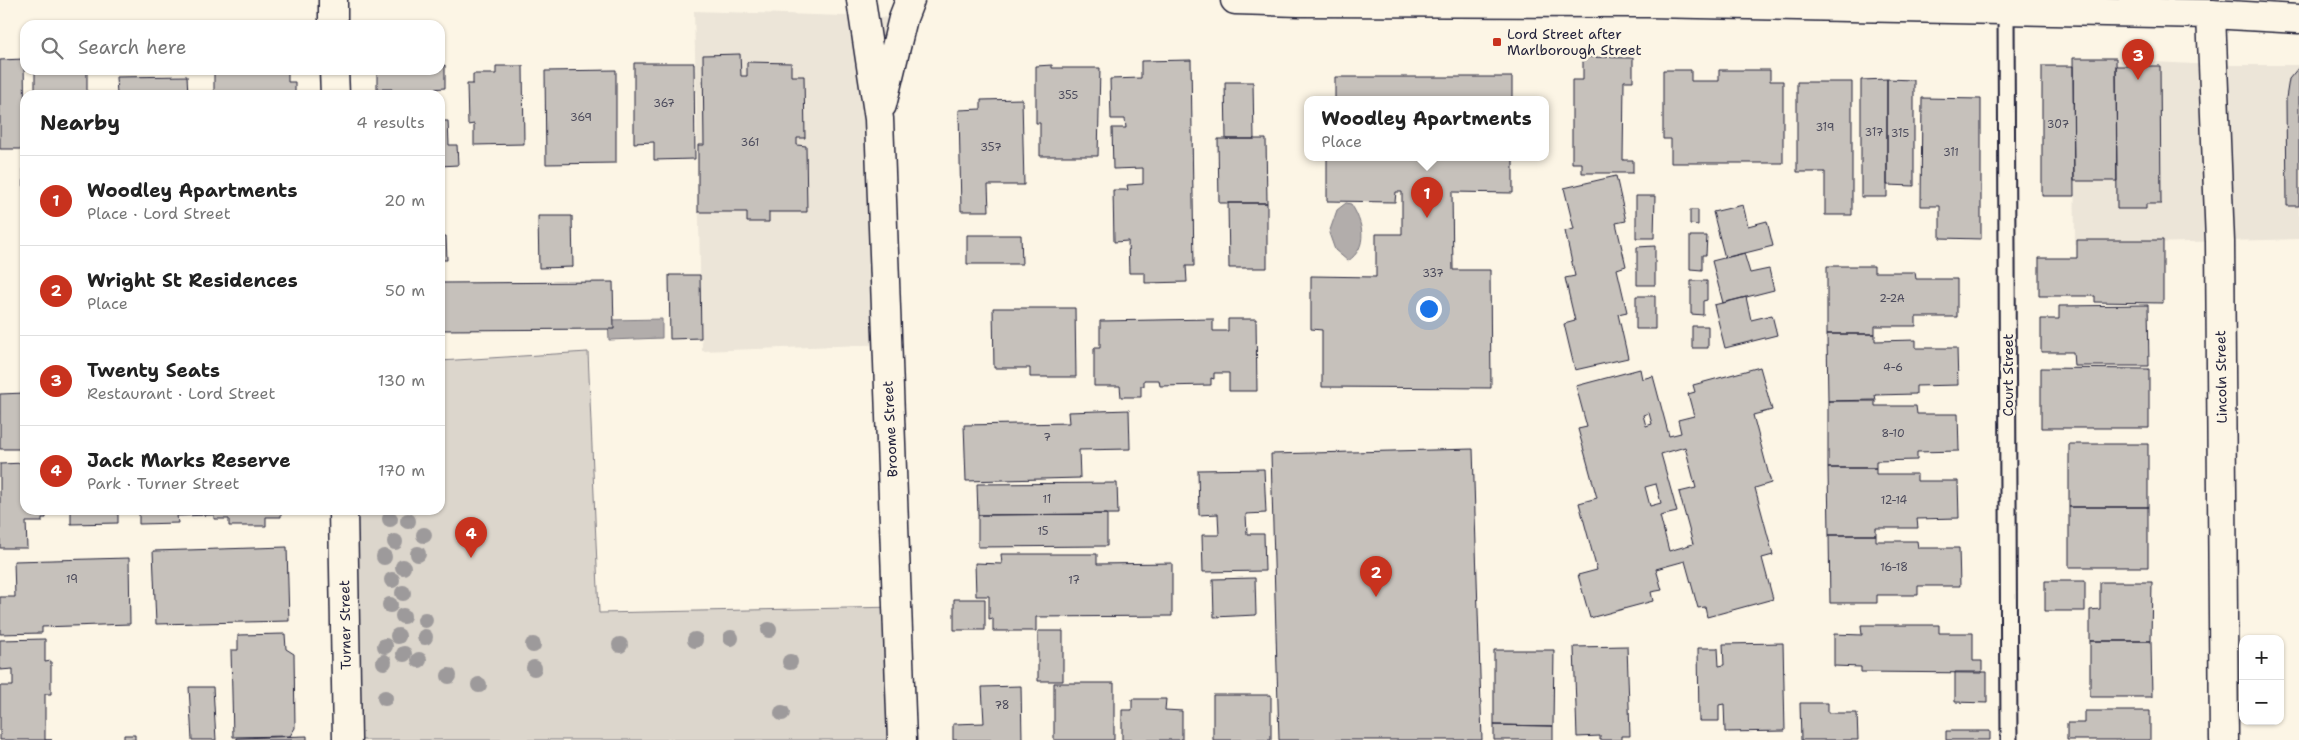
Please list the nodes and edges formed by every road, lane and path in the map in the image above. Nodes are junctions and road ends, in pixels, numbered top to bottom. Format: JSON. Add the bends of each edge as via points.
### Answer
{"nodes":[{"id":1,"x":333,"y":0,"type":"edge"},
{"id":2,"x":861,"y":0,"type":"edge"},
{"id":3,"x":910,"y":0,"type":"edge"},
{"id":4,"x":1235,"y":0,"type":"edge"},
{"id":5,"x":2006,"y":10,"type":"junction"},
{"id":6,"x":2211,"y":14,"type":"junction"},
{"id":7,"x":2299,"y":19,"type":"edge"},
{"id":8,"x":333,"y":20,"type":"edge"},
{"id":9,"x":334,"y":75,"type":"edge"},
{"id":10,"x":335,"y":90,"type":"edge"},
{"id":11,"x":879,"y":119,"type":"junction"},
{"id":12,"x":343,"y":515,"type":"edge"},
{"id":13,"x":347,"y":740,"type":"edge"},
{"id":14,"x":902,"y":740,"type":"edge"},
{"id":15,"x":2009,"y":740,"type":"edge"},
{"id":16,"x":2224,"y":740,"type":"edge"}],
"edges":[{"from":1,"to":8,"type":"street"},
{"from":2,"to":11,"type":"street","name":"Broome Street"},
{"from":3,"to":11,"type":"street","name":"Broome Street","via":[[902,18]]},
{"from":4,"to":5,"type":"street"},
{"from":5,"to":6,"type":"street"},
{"from":5,"to":15,"type":"lane","name":"Court Street"},
{"from":6,"to":7,"type":"street"},
{"from":6,"to":16,"type":"street","name":"Lincoln Street","via":[[2220,242]]},
{"from":9,"to":10,"type":"street"},
{"from":11,"to":14,"type":"street","name":"Broome Street"},
{"from":12,"to":13,"type":"street","name":"Turner Street"}]}
